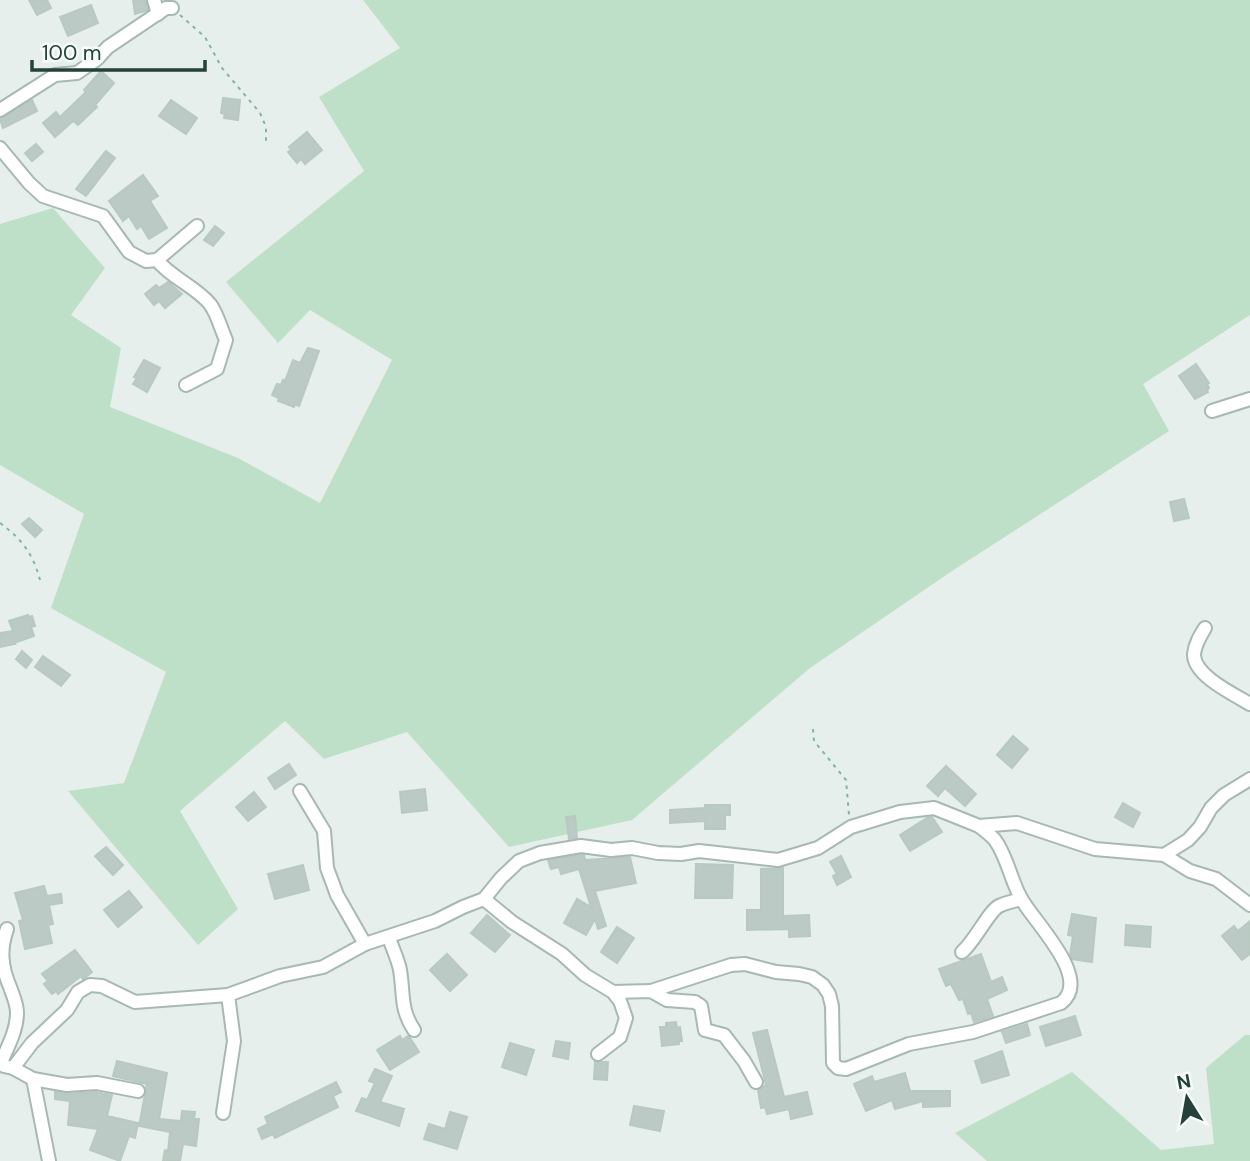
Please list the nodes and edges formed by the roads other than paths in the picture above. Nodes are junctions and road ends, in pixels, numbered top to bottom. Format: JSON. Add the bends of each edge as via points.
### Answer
{"nodes":[{"id":1,"x":154,"y":0,"type":"edge"},
{"id":2,"x":172,"y":8,"type":"road end"},
{"id":3,"x":158,"y":14,"type":"junction"},
{"id":4,"x":0,"y":110,"type":"edge"},
{"id":5,"x":0,"y":148,"type":"edge"},
{"id":6,"x":197,"y":226,"type":"dead end"},
{"id":7,"x":157,"y":260,"type":"junction"},
{"id":8,"x":186,"y":385,"type":"dead end"},
{"id":9,"x":1250,"y":399,"type":"edge"},
{"id":10,"x":1212,"y":411,"type":"dead end"},
{"id":11,"x":1205,"y":628,"type":"dead end"},
{"id":12,"x":1250,"y":704,"type":"edge"},
{"id":13,"x":1250,"y":779,"type":"edge"},
{"id":14,"x":300,"y":791,"type":"dead end"},
{"id":15,"x":979,"y":826,"type":"junction"},
{"id":16,"x":1164,"y":855,"type":"junction"},
{"id":17,"x":484,"y":899,"type":"junction"},
{"id":18,"x":1021,"y":899,"type":"junction"},
{"id":19,"x":1250,"y":905,"type":"edge"},
{"id":20,"x":7,"y":929,"type":"dead end"},
{"id":21,"x":389,"y":937,"type":"junction"},
{"id":22,"x":365,"y":944,"type":"junction"},
{"id":23,"x":962,"y":951,"type":"dead end"},
{"id":24,"x":651,"y":991,"type":"junction"},
{"id":25,"x":613,"y":992,"type":"junction"},
{"id":26,"x":228,"y":995,"type":"junction"},
{"id":27,"x":414,"y":1030,"type":"dead end"},
{"id":28,"x":598,"y":1054,"type":"dead end"},
{"id":29,"x":4,"y":1066,"type":"edge"},
{"id":30,"x":33,"y":1079,"type":"junction"},
{"id":31,"x":756,"y":1083,"type":"dead end"},
{"id":32,"x":138,"y":1091,"type":"dead end"},
{"id":33,"x":223,"y":1112,"type":"dead end"},
{"id":34,"x":49,"y":1161,"type":"edge"}],
"edges":[{"from":1,"to":3,"type":"street"},
{"from":2,"to":3,"type":"street"},
{"from":3,"to":4,"type":"street","via":[[77,73],[55,75]]},
{"from":5,"to":7,"type":"street","via":[[43,196],[103,216],[130,252],[146,261]]},
{"from":6,"to":7,"type":"street"},
{"from":7,"to":8,"type":"street","via":[[211,305],[226,340],[217,369]]},
{"from":9,"to":10,"type":"street"},
{"from":11,"to":12,"type":"street","via":[[1194,655],[1197,665],[1206,677]]},
{"from":13,"to":16,"type":"street","via":[[1224,795],[1188,840]]},
{"from":14,"to":22,"type":"street","via":[[324,831],[327,868],[337,895]]},
{"from":15,"to":16,"type":"street","via":[[1017,823],[1095,849]]},
{"from":15,"to":17,"type":"street","via":[[934,808],[900,812],[851,827],[817,848],[778,860],[582,846],[519,861]]},
{"from":15,"to":18,"type":"street","via":[[995,840]]},
{"from":16,"to":19,"type":"street","via":[[1190,871],[1216,879]]},
{"from":17,"to":21,"type":"street"},
{"from":17,"to":25,"type":"street"},
{"from":18,"to":23,"type":"street","via":[[993,911]]},
{"from":18,"to":24,"type":"street","via":[[1061,958],[1072,983],[1068,998],[974,1032],[909,1044],[846,1069],[833,1063],[832,1006],[823,985],[812,977],[731,965]]},
{"from":20,"to":29,"type":"street","via":[[1,947],[3,967],[17,1015]]},
{"from":21,"to":22,"type":"street"},
{"from":21,"to":27,"type":"street","via":[[399,966],[402,1005]]},
{"from":22,"to":26,"type":"street","via":[[323,967],[280,976]]},
{"from":24,"to":25,"type":"street"},
{"from":24,"to":31,"type":"street","via":[[667,1000],[701,1006],[705,1030],[723,1035]]},
{"from":25,"to":28,"type":"street","via":[[626,1018],[620,1037]]},
{"from":26,"to":29,"type":"street","via":[[135,1002],[102,985],[90,985]]},
{"from":26,"to":33,"type":"street","via":[[234,1041]]},
{"from":29,"to":30,"type":"street"},
{"from":30,"to":32,"type":"street"},
{"from":30,"to":34,"type":"street"}]}
